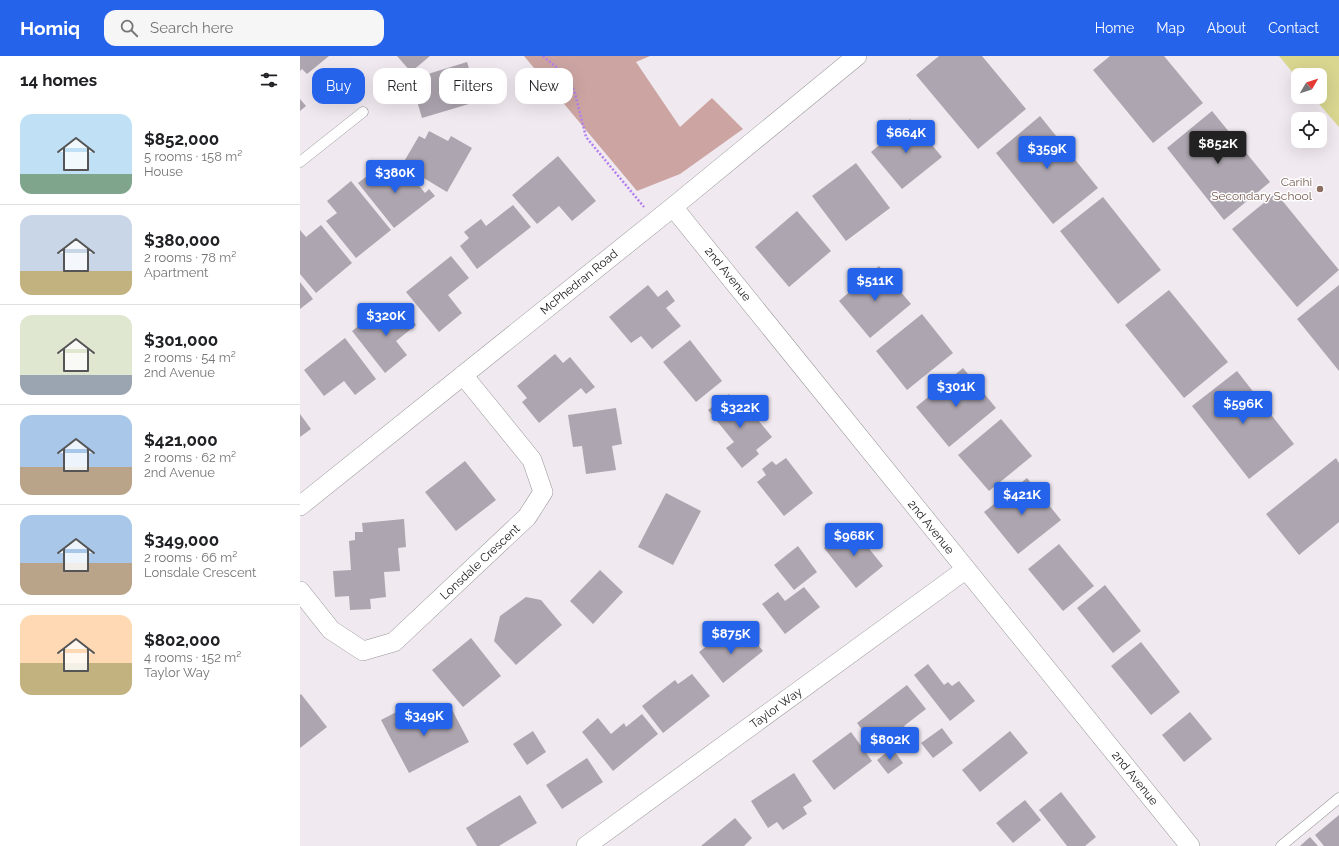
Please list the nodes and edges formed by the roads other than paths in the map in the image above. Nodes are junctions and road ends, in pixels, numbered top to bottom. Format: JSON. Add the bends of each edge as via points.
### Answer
{"nodes":[{"id":1,"x":857,"y":56,"type":"edge"},
{"id":2,"x":363,"y":112,"type":"dead end"},
{"id":3,"x":300,"y":162,"type":"edge"},
{"id":4,"x":673,"y":207,"type":"junction"},
{"id":5,"x":463,"y":375,"type":"junction"},
{"id":6,"x":300,"y":506,"type":"edge"},
{"id":7,"x":966,"y":570,"type":"junction"},
{"id":8,"x":300,"y":591,"type":"edge"},
{"id":9,"x":1339,"y":798,"type":"edge"},
{"id":10,"x":1180,"y":843,"type":"edge"},
{"id":11,"x":586,"y":846,"type":"edge"},
{"id":12,"x":1281,"y":846,"type":"edge"}],
"edges":[{"from":1,"to":4,"type":"street","name":"McPhedran Road"},
{"from":2,"to":3,"type":"lane"},
{"from":4,"to":5,"type":"street","name":"McPhedran Road"},
{"from":4,"to":7,"type":"street","name":"2nd Avenue"},
{"from":5,"to":6,"type":"street","name":"McPhedran Road"},
{"from":5,"to":8,"type":"street","name":"Lonsdale Crescent","via":[[532,460],[543,492],[527,517],[394,642],[363,651],[330,630]]},
{"from":7,"to":10,"type":"street","name":"2nd Avenue"},
{"from":7,"to":11,"type":"street","name":"Taylor Way"},
{"from":9,"to":12,"type":"lane"}]}
